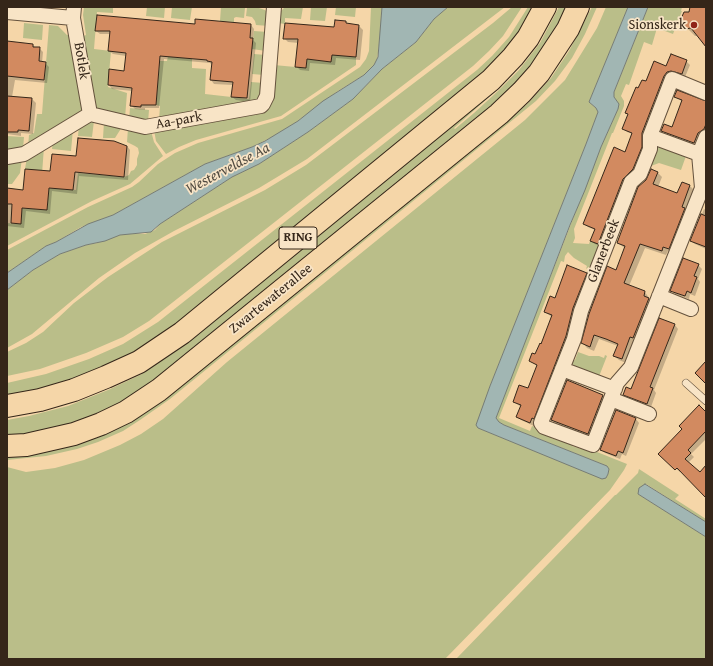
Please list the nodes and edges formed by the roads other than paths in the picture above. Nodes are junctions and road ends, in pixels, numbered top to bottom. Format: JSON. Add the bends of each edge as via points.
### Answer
{"nodes":[{"id":1,"x":274,"y":7,"type":"edge"},
{"id":2,"x":545,"y":7,"type":"edge"},
{"id":3,"x":578,"y":7,"type":"edge"},
{"id":4,"x":7,"y":12,"type":"edge"},
{"id":5,"x":74,"y":12,"type":"edge"},
{"id":6,"x":706,"y":92,"type":"edge"},
{"id":7,"x":90,"y":114,"type":"junction"},
{"id":8,"x":650,"y":136,"type":"junction"},
{"id":9,"x":706,"y":137,"type":"edge"},
{"id":10,"x":699,"y":154,"type":"junction"},
{"id":11,"x":7,"y":157,"type":"edge"},
{"id":12,"x":704,"y":189,"type":"edge"},
{"id":13,"x":659,"y":296,"type":"junction"},
{"id":14,"x":691,"y":309,"type":"dead end"},
{"id":15,"x":562,"y":369,"type":"junction"},
{"id":16,"x":686,"y":383,"type":"dead end"},
{"id":17,"x":613,"y":394,"type":"junction"},
{"id":18,"x":706,"y":401,"type":"edge"},
{"id":19,"x":7,"y":406,"type":"edge"},
{"id":20,"x":649,"y":414,"type":"dead end"},
{"id":21,"x":7,"y":446,"type":"edge"}],
"edges":[{"from":1,"to":7,"type":"street","name":"Aa-park","via":[[267,96],[261,106],[145,127]]},
{"from":2,"to":19,"type":"main road","number":"RING","via":[[528,38],[491,80],[182,333],[138,362],[106,377],[47,398]]},
{"from":3,"to":21,"type":"main road","name":"Zwartewaterallee","number":"RING","via":[[564,36],[539,73],[499,114],[159,390],[126,412],[81,432]]},
{"from":4,"to":5,"type":"street"},
{"from":5,"to":7,"type":"street","name":"Botlek"},
{"from":6,"to":8,"type":"street","name":"Glanerbeek","via":[[672,80]]},
{"from":7,"to":11,"type":"street","via":[[24,154]]},
{"from":8,"to":10,"type":"street"},
{"from":8,"to":15,"type":"street","name":"Glanerbeek","via":[[650,149],[640,174],[631,182],[581,311],[574,339]]},
{"from":9,"to":10,"type":"street","name":"Glanerbeek"},
{"from":10,"to":12,"type":"street","name":"Glanerbeek"},
{"from":12,"to":13,"type":"street","name":"Glanerbeek"},
{"from":13,"to":14,"type":"street"},
{"from":13,"to":17,"type":"street","name":"Glanerbeek","via":[[631,367],[617,383]]},
{"from":15,"to":17,"type":"street"},
{"from":15,"to":17,"type":"street","name":"Glanerbeek","via":[[541,423],[544,427],[593,445]]},
{"from":16,"to":18,"type":"lane"},
{"from":17,"to":20,"type":"street"}]}
